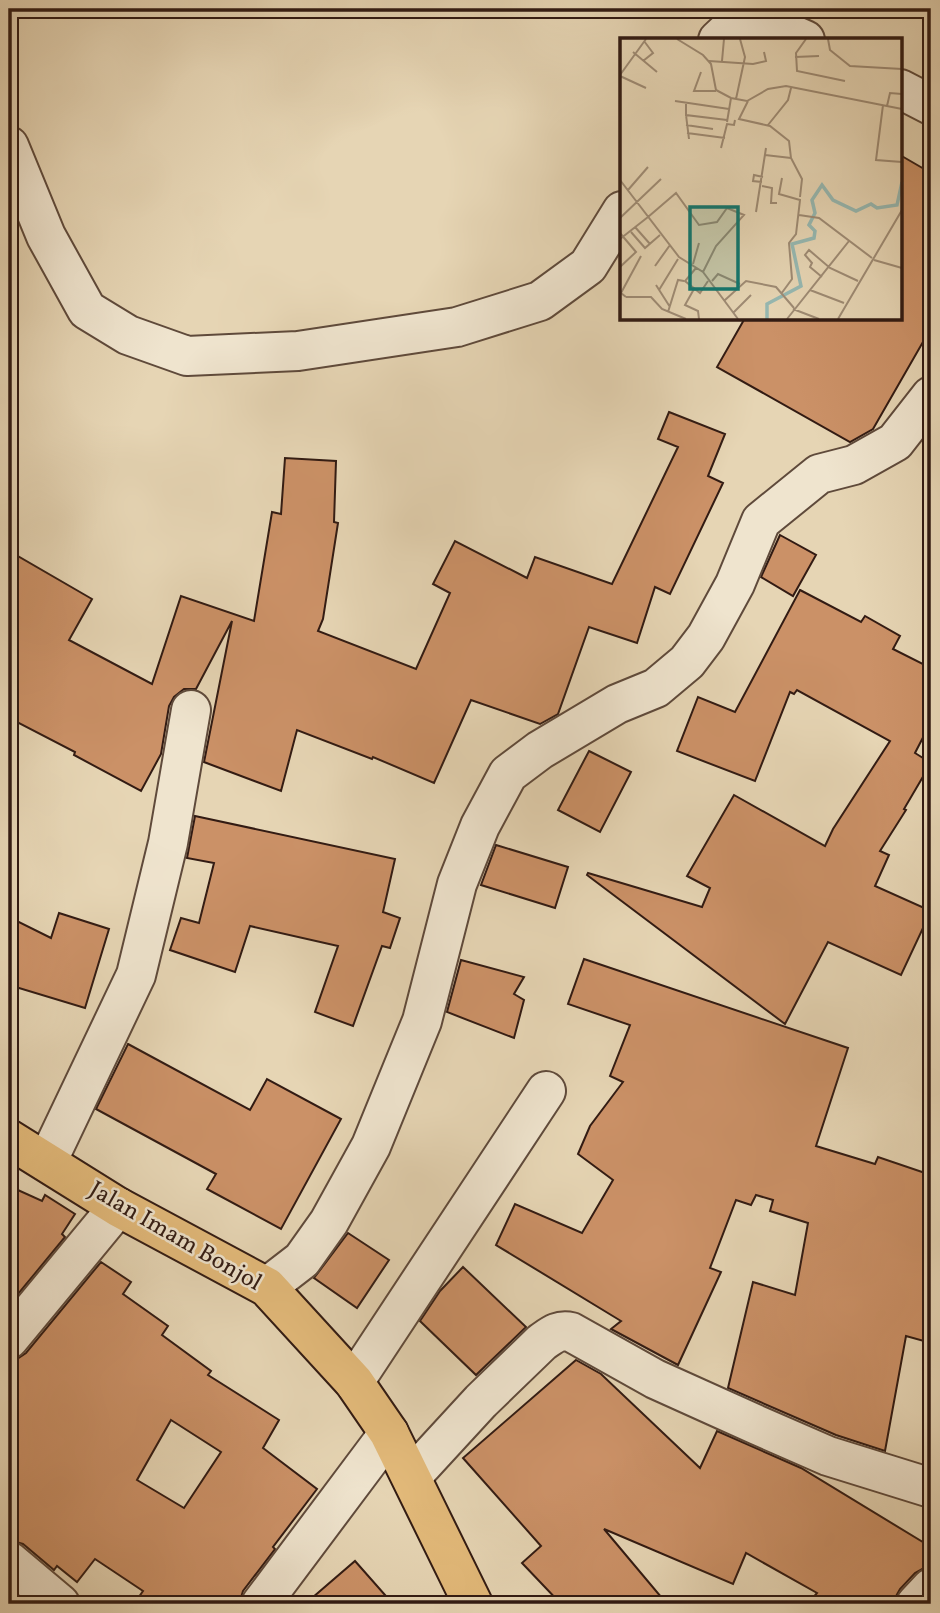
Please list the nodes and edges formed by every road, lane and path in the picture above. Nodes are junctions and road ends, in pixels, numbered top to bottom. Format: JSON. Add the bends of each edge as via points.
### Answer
{"nodes":[{"id":1,"x":720,"y":38,"type":"edge"},
{"id":2,"x":800,"y":38,"type":"edge"},
{"id":3,"x":902,"y":90,"type":"edge"},
{"id":4,"x":931,"y":105,"type":"edge"},
{"id":5,"x":9,"y":146,"type":"edge"},
{"id":6,"x":620,"y":213,"type":"edge"},
{"id":7,"x":931,"y":396,"type":"edge"},
{"id":8,"x":191,"y":710,"type":"dead end"},
{"id":9,"x":547,"y":1091,"type":"dead end"},
{"id":10,"x":9,"y":1139,"type":"edge"},
{"id":11,"x":47,"y":1162,"type":"junction"},
{"id":12,"x":118,"y":1207,"type":"junction"},
{"id":13,"x":267,"y":1287,"type":"junction"},
{"id":14,"x":9,"y":1339,"type":"edge"},
{"id":15,"x":354,"y":1382,"type":"junction"},
{"id":16,"x":389,"y":1433,"type":"junction"},
{"id":17,"x":412,"y":1476,"type":"junction"},
{"id":18,"x":931,"y":1488,"type":"edge"},
{"id":19,"x":9,"y":1561,"type":"edge"},
{"id":20,"x":931,"y":1588,"type":"edge"},
{"id":21,"x":60,"y":1604,"type":"edge"},
{"id":22,"x":261,"y":1604,"type":"edge"},
{"id":23,"x":473,"y":1604,"type":"edge"},
{"id":24,"x":916,"y":1604,"type":"edge"}],
"edges":[{"from":1,"to":2,"type":"street","via":[[733,26],[766,23]]},
{"from":3,"to":4,"type":"street"},
{"from":5,"to":6,"type":"street","via":[[46,236],[87,310],[128,335],[187,356],[298,351],[457,327],[540,300],[588,266]]},
{"from":7,"to":13,"type":"street","via":[[895,442],[854,465],[819,474],[761,521],[735,584],[687,662],[656,688],[617,704],[508,774],[480,826],[457,884],[422,1021],[371,1146],[330,1222],[302,1260]]},
{"from":8,"to":11,"type":"street","via":[[168,843],[136,975]]},
{"from":9,"to":15,"type":"street"},
{"from":10,"to":11,"type":"highway","name":"Jalan Imam Bonjol"},
{"from":11,"to":12,"type":"highway","name":"Jalan Imam Bonjol"},
{"from":12,"to":13,"type":"highway","name":"Jalan Imam Bonjol"},
{"from":12,"to":14,"type":"street"},
{"from":13,"to":15,"type":"highway","name":"Jalan Imam Bonjol"},
{"from":15,"to":16,"type":"highway","name":"Jalan Imam Bonjol"},
{"from":16,"to":17,"type":"highway","name":"Jalan Imam Bonjol"},
{"from":16,"to":22,"type":"street"},
{"from":17,"to":18,"type":"street","via":[[542,1342],[564,1330],[655,1379],[804,1446]]},
{"from":17,"to":23,"type":"highway","name":"Jalan Imam Bonjol"},
{"from":19,"to":21,"type":"street"},
{"from":20,"to":24,"type":"street"}]}
